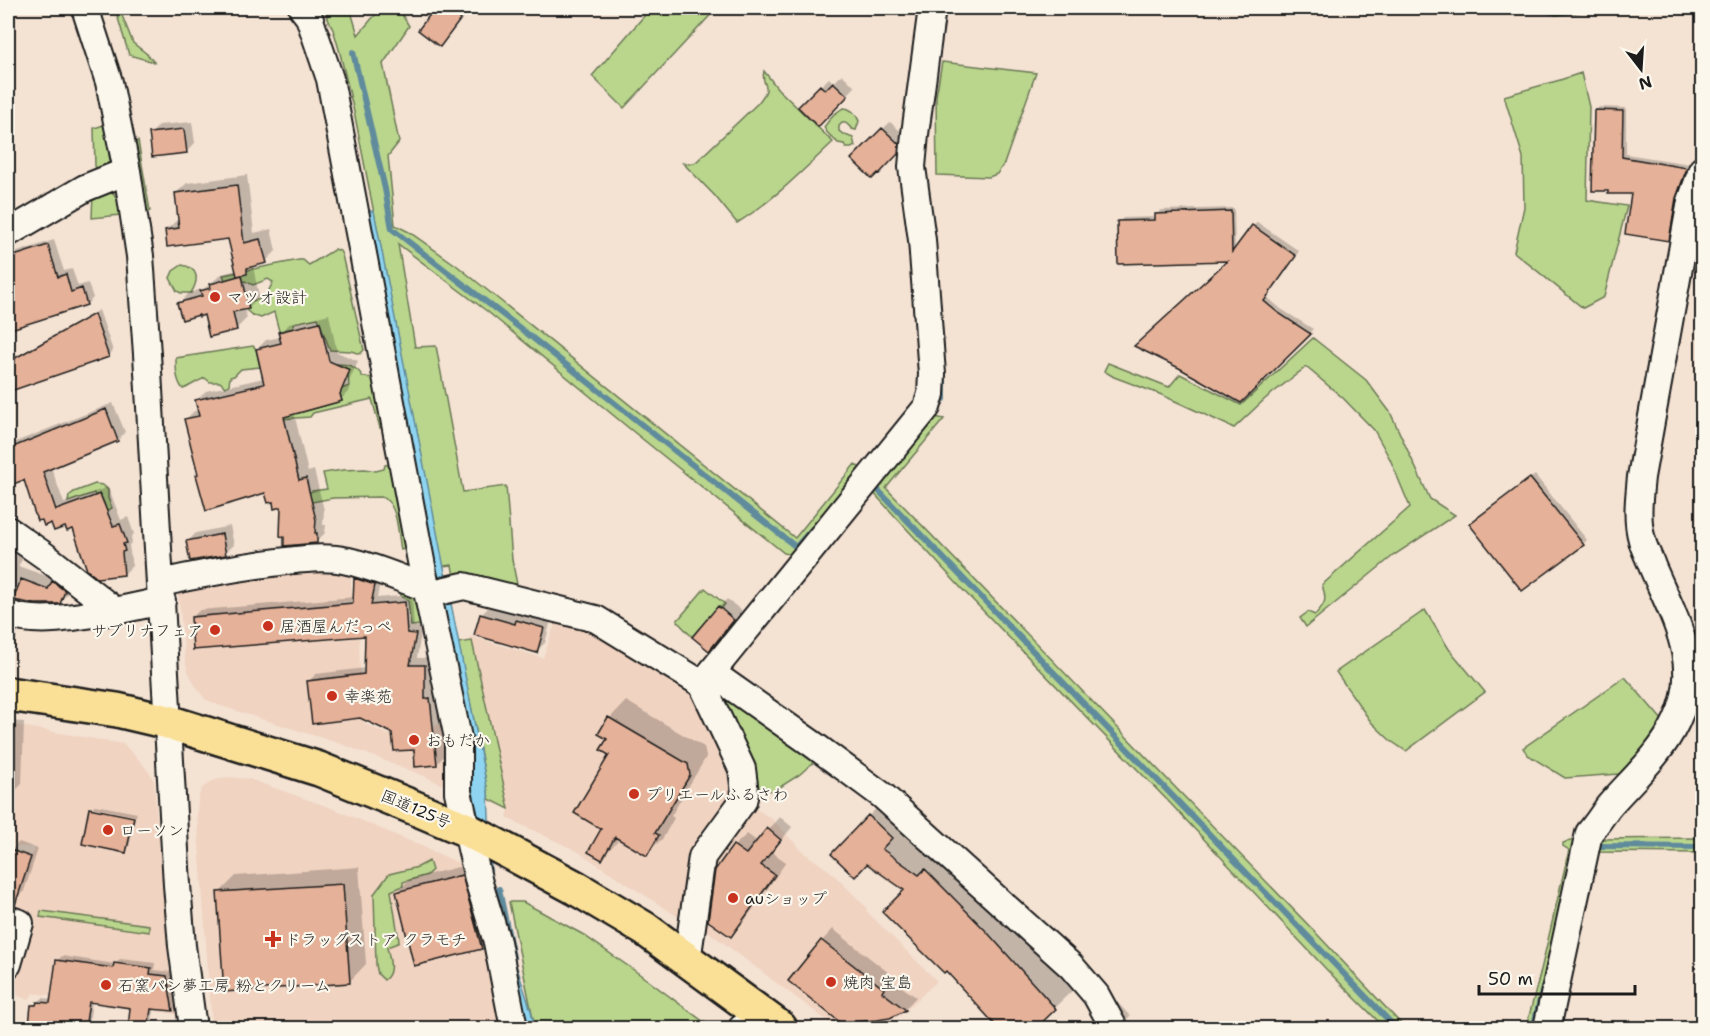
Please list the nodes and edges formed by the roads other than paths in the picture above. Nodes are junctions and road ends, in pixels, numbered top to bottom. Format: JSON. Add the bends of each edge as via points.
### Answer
{"nodes":[{"id":1,"x":85,"y":8,"type":"edge"},
{"id":2,"x":302,"y":8,"type":"edge"},
{"id":3,"x":932,"y":8,"type":"edge"},
{"id":4,"x":1702,"y":170,"type":"edge"},
{"id":5,"x":127,"y":171,"type":"junction"},
{"id":6,"x":8,"y":233,"type":"edge"},
{"id":7,"x":8,"y":530,"type":"edge"},
{"id":8,"x":427,"y":591,"type":"junction"},
{"id":9,"x":161,"y":592,"type":"junction"},
{"id":10,"x":115,"y":611,"type":"junction"},
{"id":11,"x":8,"y":614,"type":"edge"},
{"id":12,"x":707,"y":679,"type":"junction"},
{"id":13,"x":8,"y":694,"type":"edge"},
{"id":14,"x":168,"y":722,"type":"junction"},
{"id":15,"x":467,"y":830,"type":"junction"},
{"id":16,"x":8,"y":919,"type":"edge"},
{"id":17,"x":687,"y":961,"type":"junction"},
{"id":18,"x":8,"y":964,"type":"edge"},
{"id":19,"x":762,"y":1024,"type":"edge"},
{"id":20,"x":1550,"y":1028,"type":"edge"},
{"id":21,"x":193,"y":1029,"type":"edge"},
{"id":22,"x":514,"y":1029,"type":"edge"},
{"id":23,"x":1114,"y":1029,"type":"edge"}],
"edges":[{"from":1,"to":5,"type":"street","via":[[109,81]]},
{"from":2,"to":8,"type":"street","via":[[309,17],[330,79]]},
{"from":3,"to":12,"type":"street","via":[[912,167],[932,374],[927,407]]},
{"from":4,"to":20,"type":"street","via":[[1691,201],[1637,508],[1642,540],[1681,634],[1688,686],[1685,702],[1668,737],[1589,833]]},
{"from":5,"to":6,"type":"street","via":[[85,188]]},
{"from":5,"to":9,"type":"street","via":[[140,256]]},
{"from":7,"to":10,"type":"street"},
{"from":8,"to":9,"type":"street","via":[[347,561],[323,559],[211,571]]},
{"from":8,"to":12,"type":"street","via":[[464,586],[596,619]]},
{"from":8,"to":15,"type":"street","via":[[459,738],[458,792]]},
{"from":9,"to":10,"type":"street"},
{"from":9,"to":14,"type":"street"},
{"from":10,"to":11,"type":"street","via":[[45,619]]},
{"from":12,"to":17,"type":"street","via":[[742,769],[745,793],[702,857]]},
{"from":12,"to":23,"type":"street","via":[[814,745],[884,796],[1071,966],[1096,995]]},
{"from":13,"to":14,"type":"highway","name":"国道125号"},
{"from":14,"to":15,"type":"highway","name":"国道125号","via":[[319,769]]},
{"from":14,"to":21,"type":"street","via":[[178,897]]},
{"from":15,"to":17,"type":"highway","name":"国道125号","via":[[586,894]]},
{"from":15,"to":22,"type":"street","via":[[497,942]]},
{"from":16,"to":18,"type":"street","via":[[20,923]]},
{"from":17,"to":19,"type":"highway","name":"国道125号"}]}
